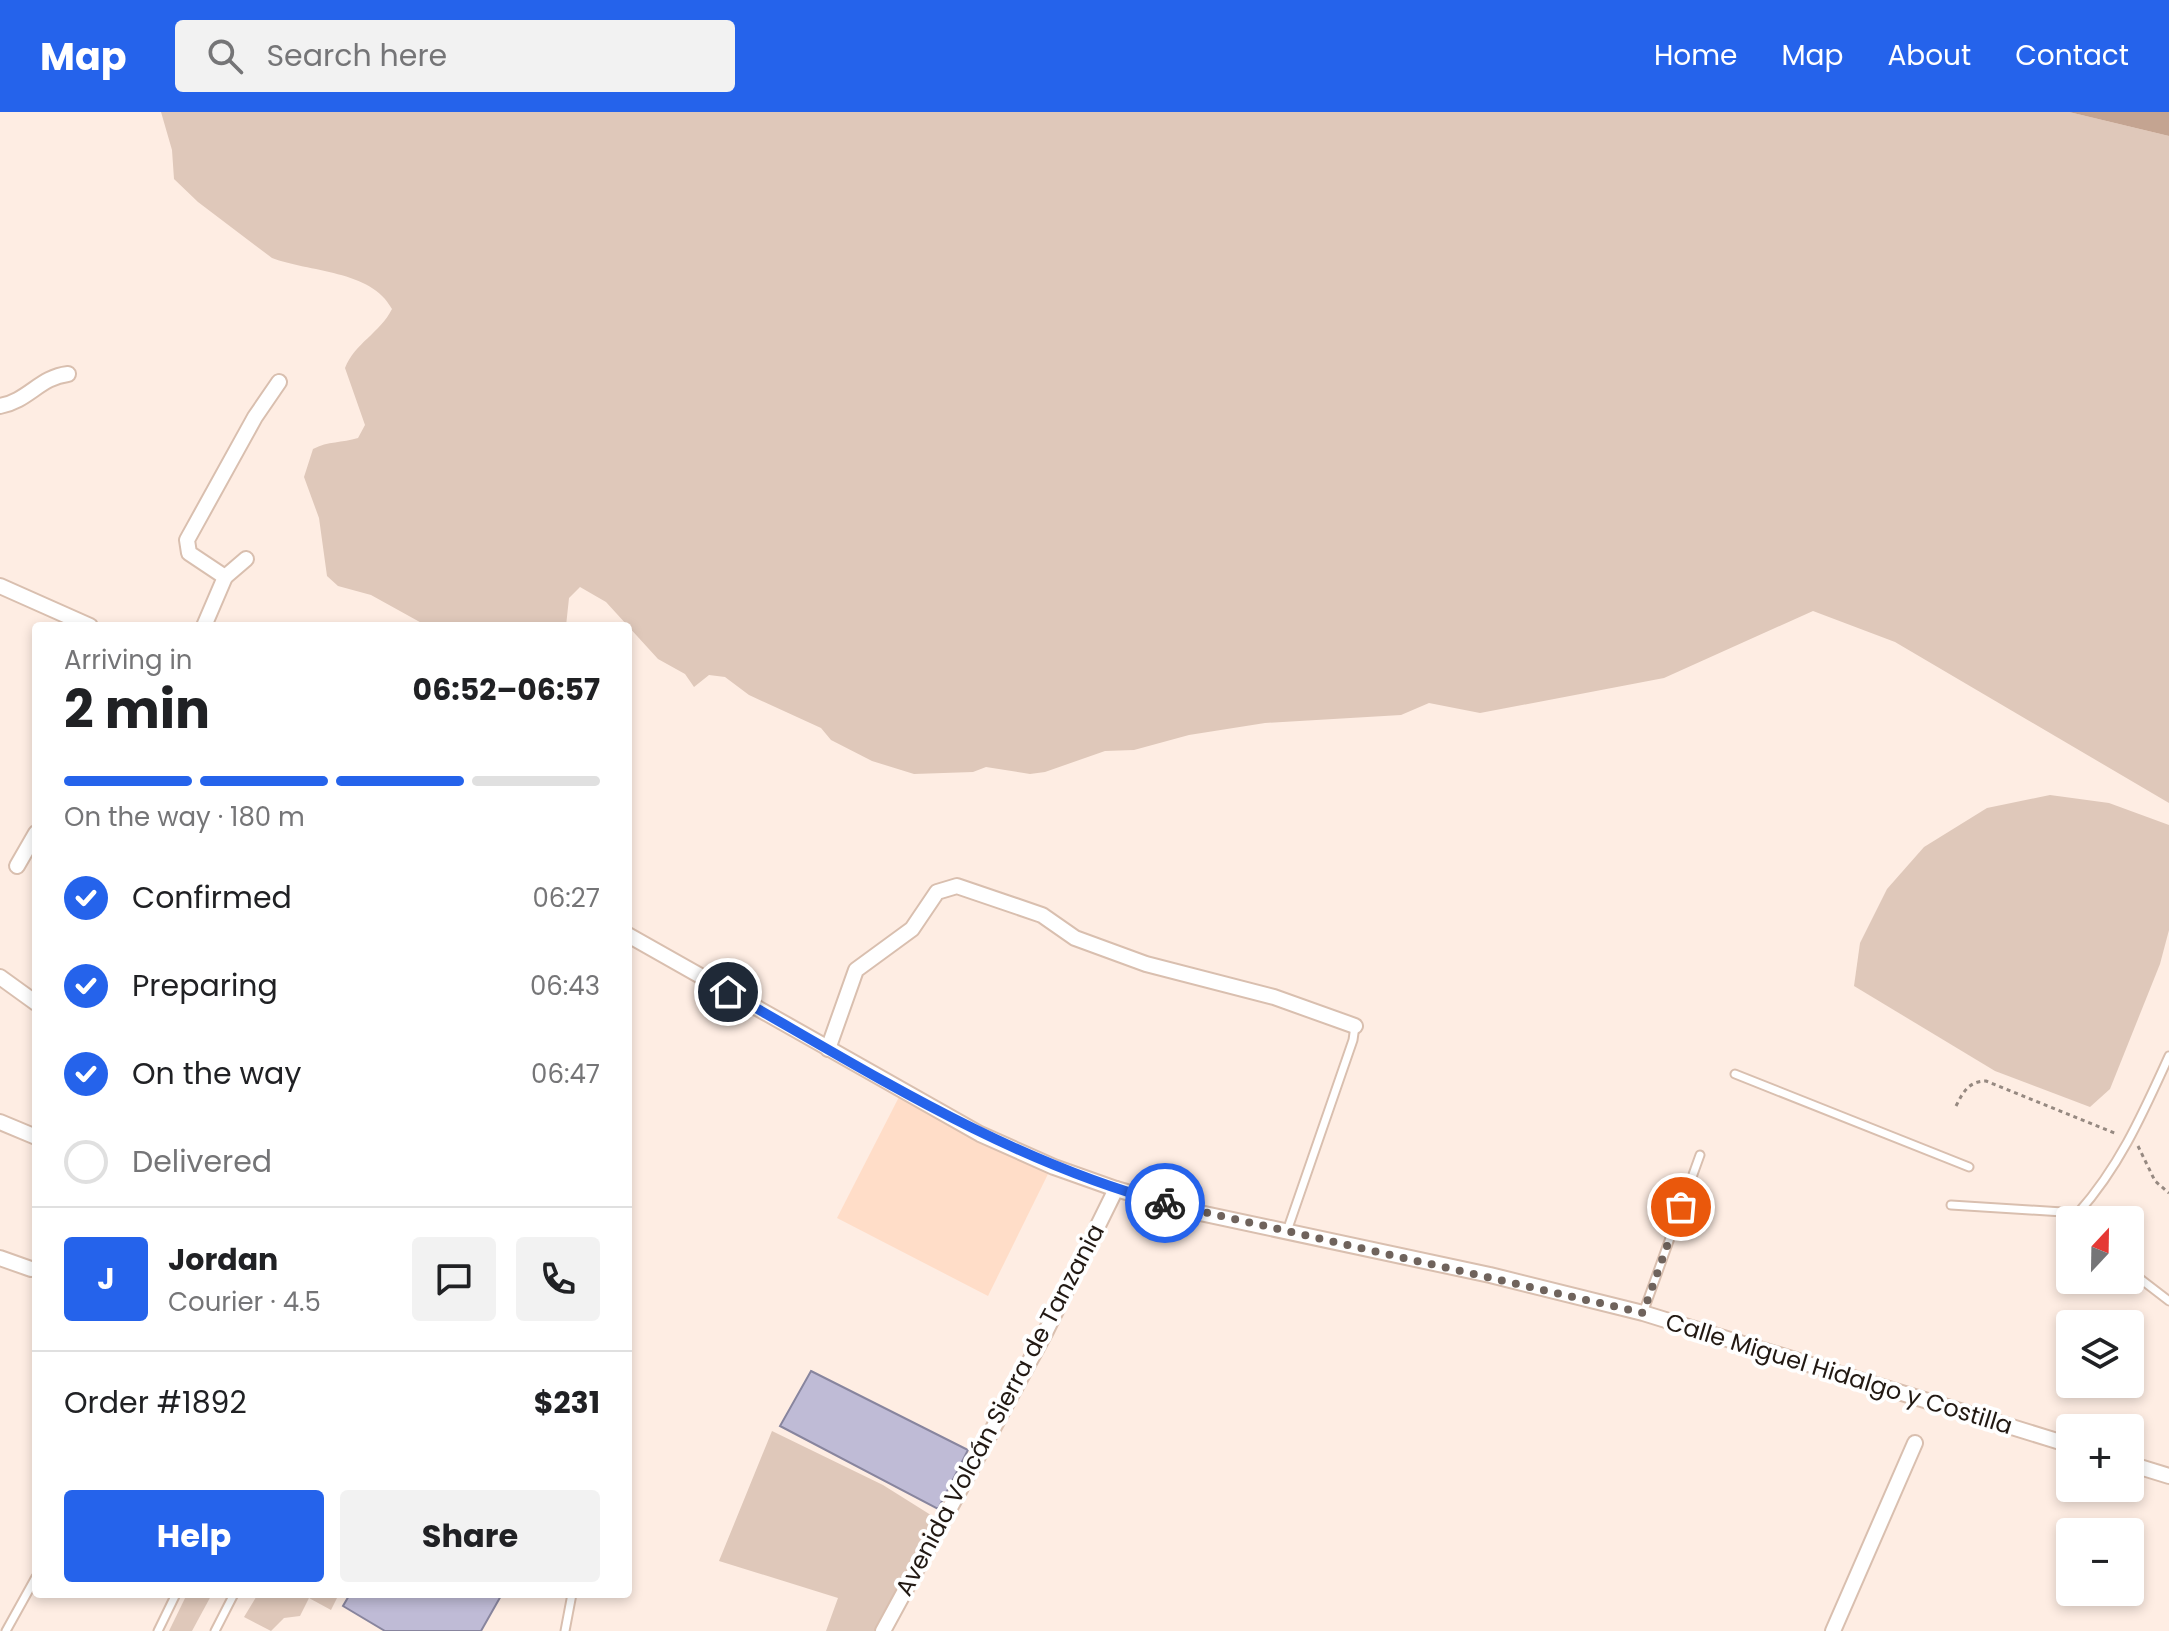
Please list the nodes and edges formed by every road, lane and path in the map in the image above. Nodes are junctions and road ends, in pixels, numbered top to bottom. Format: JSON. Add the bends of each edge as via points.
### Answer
{"nodes":[{"id":1,"x":68,"y":374,"type":"dead end"},
{"id":2,"x":279,"y":382,"type":"dead end"},
{"id":3,"x":0,"y":406,"type":"edge"},
{"id":4,"x":246,"y":559,"type":"dead end"},
{"id":5,"x":225,"y":577,"type":"junction"},
{"id":6,"x":0,"y":586,"type":"edge"},
{"id":7,"x":81,"y":622,"type":"edge"},
{"id":8,"x":206,"y":622,"type":"edge"},
{"id":9,"x":32,"y":840,"type":"edge"},
{"id":10,"x":17,"y":866,"type":"dead end"},
{"id":11,"x":632,"y":937,"type":"edge"},
{"id":12,"x":0,"y":977,"type":"edge"},
{"id":13,"x":32,"y":1000,"type":"edge"},
{"id":14,"x":1355,"y":1026,"type":"joint"},
{"id":15,"x":828,"y":1049,"type":"junction"},
{"id":16,"x":2169,"y":1056,"type":"edge"},
{"id":17,"x":1735,"y":1074,"type":"dead end"},
{"id":18,"x":1956,"y":1106,"type":"dead end"},
{"id":19,"x":0,"y":1122,"type":"edge"},
{"id":20,"x":32,"y":1135,"type":"edge"},
{"id":21,"x":2131,"y":1140,"type":"junction"},
{"id":22,"x":1700,"y":1155,"type":"dead end"},
{"id":23,"x":1969,"y":1167,"type":"dead end"},
{"id":24,"x":1116,"y":1189,"type":"junction"},
{"id":25,"x":2169,"y":1193,"type":"edge"},
{"id":26,"x":1951,"y":1205,"type":"dead end"},
{"id":27,"x":2088,"y":1206,"type":"edge"},
{"id":28,"x":2056,"y":1214,"type":"edge"},
{"id":29,"x":1287,"y":1231,"type":"junction"},
{"id":30,"x":0,"y":1258,"type":"edge"},
{"id":31,"x":31,"y":1269,"type":"dead end"},
{"id":32,"x":2144,"y":1282,"type":"edge"},
{"id":33,"x":2169,"y":1301,"type":"edge"},
{"id":34,"x":1643,"y":1313,"type":"junction"},
{"id":35,"x":2056,"y":1441,"type":"edge"},
{"id":36,"x":1915,"y":1443,"type":"dead end"},
{"id":37,"x":2144,"y":1468,"type":"edge"},
{"id":38,"x":2169,"y":1476,"type":"edge"},
{"id":39,"x":32,"y":1584,"type":"edge"},
{"id":40,"x":174,"y":1598,"type":"edge"},
{"id":41,"x":232,"y":1598,"type":"edge"},
{"id":42,"x":571,"y":1598,"type":"edge"},
{"id":43,"x":6,"y":1631,"type":"edge"},
{"id":44,"x":158,"y":1631,"type":"edge"},
{"id":45,"x":215,"y":1631,"type":"edge"},
{"id":46,"x":565,"y":1631,"type":"edge"},
{"id":47,"x":883,"y":1631,"type":"edge"},
{"id":48,"x":1833,"y":1631,"type":"edge"}],
"edges":[{"from":1,"to":3,"type":"street","via":[[46,379],[23,399]]},
{"from":2,"to":5,"type":"street","via":[[187,540],[189,553]]},
{"from":4,"to":5,"type":"street"},
{"from":5,"to":8,"type":"street"},
{"from":6,"to":7,"type":"street"},
{"from":9,"to":10,"type":"street"},
{"from":11,"to":15,"type":"street","name":"Calle Miguel Hidalgo y Costilla"},
{"from":12,"to":13,"type":"street"},
{"from":14,"to":15,"type":"street","via":[[1274,997],[1146,964],[1075,938],[1042,915],[957,886],[937,892],[912,929],[856,970]]},
{"from":14,"to":29,"type":"lane"},
{"from":15,"to":24,"type":"street","name":"Calle Miguel Hidalgo y Costilla","via":[[980,1134]]},
{"from":16,"to":21,"type":"lane"},
{"from":17,"to":23,"type":"lane"},
{"from":18,"to":21,"type":"path","via":[[1965,1089],[1986,1081]]},
{"from":19,"to":20,"type":"street"},
{"from":21,"to":25,"type":"path","via":[[2143,1152],[2155,1181]]},
{"from":21,"to":27,"type":"lane"},
{"from":22,"to":34,"type":"lane"},
{"from":24,"to":29,"type":"street","name":"Calle Miguel Hidalgo y Costilla"},
{"from":24,"to":47,"type":"street","name":"Avenida Volcán Sierra de Tanzania","via":[[1045,1333]]},
{"from":26,"to":28,"type":"lane"},
{"from":29,"to":34,"type":"street","name":"Calle Miguel Hidalgo y Costilla"},
{"from":30,"to":31,"type":"street"},
{"from":32,"to":33,"type":"lane"},
{"from":34,"to":35,"type":"street","name":"Calle Miguel Hidalgo y Costilla"},
{"from":36,"to":48,"type":"street"},
{"from":37,"to":38,"type":"street"},
{"from":39,"to":43,"type":"lane"},
{"from":40,"to":44,"type":"lane"},
{"from":41,"to":45,"type":"lane"},
{"from":42,"to":46,"type":"lane"}]}
